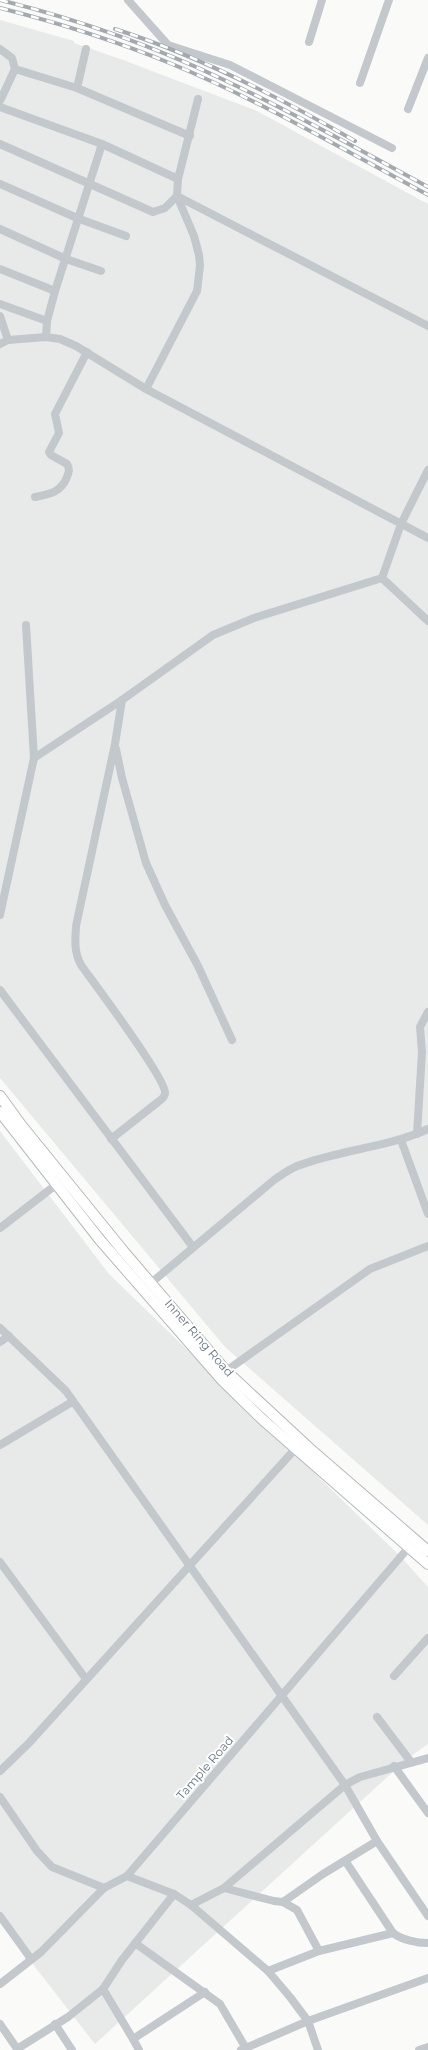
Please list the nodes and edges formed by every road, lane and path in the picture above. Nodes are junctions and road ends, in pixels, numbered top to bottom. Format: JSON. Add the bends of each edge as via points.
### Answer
{"nodes":[{"id":1,"x":128,"y":0,"type":"edge"},
{"id":2,"x":322,"y":0,"type":"edge"},
{"id":3,"x":389,"y":0,"type":"edge"},
{"id":4,"x":308,"y":42,"type":"dead end"},
{"id":5,"x":0,"y":49,"type":"edge"},
{"id":6,"x":86,"y":49,"type":"dead end"},
{"id":7,"x":428,"y":58,"type":"edge"},
{"id":8,"x":15,"y":69,"type":"junction"},
{"id":9,"x":10,"y":79,"type":"junction"},
{"id":10,"x":0,"y":83,"type":"edge"},
{"id":11,"x":360,"y":83,"type":"dead end"},
{"id":12,"x":77,"y":88,"type":"junction"},
{"id":13,"x":198,"y":99,"type":"dead end"},
{"id":14,"x":0,"y":101,"type":"edge"},
{"id":15,"x":0,"y":107,"type":"edge"},
{"id":16,"x":408,"y":109,"type":"dead end"},
{"id":17,"x":190,"y":136,"type":"junction"},
{"id":18,"x":0,"y":144,"type":"edge"},
{"id":19,"x":102,"y":144,"type":"junction"},
{"id":20,"x":392,"y":148,"type":"dead end"},
{"id":21,"x":178,"y":180,"type":"junction"},
{"id":22,"x":90,"y":183,"type":"junction"},
{"id":23,"x":0,"y":184,"type":"edge"},
{"id":24,"x":177,"y":196,"type":"junction"},
{"id":25,"x":77,"y":218,"type":"junction"},
{"id":26,"x":0,"y":229,"type":"edge"},
{"id":27,"x":126,"y":236,"type":"dead end"},
{"id":28,"x":66,"y":259,"type":"junction"},
{"id":29,"x":0,"y":270,"type":"edge"},
{"id":30,"x":101,"y":271,"type":"dead end"},
{"id":31,"x":55,"y":291,"type":"junction"},
{"id":32,"x":0,"y":304,"type":"edge"},
{"id":33,"x":0,"y":316,"type":"edge"},
{"id":34,"x":47,"y":322,"type":"junction"},
{"id":35,"x":428,"y":326,"type":"edge"},
{"id":36,"x":46,"y":337,"type":"junction"},
{"id":37,"x":4,"y":342,"type":"edge"},
{"id":38,"x":86,"y":352,"type":"junction"},
{"id":39,"x":146,"y":389,"type":"junction"},
{"id":40,"x":428,"y":470,"type":"edge"},
{"id":41,"x":36,"y":497,"type":"dead end"},
{"id":42,"x":401,"y":524,"type":"junction"},
{"id":43,"x":428,"y":538,"type":"edge"},
{"id":44,"x":382,"y":578,"type":"junction"},
{"id":45,"x":428,"y":621,"type":"edge"},
{"id":46,"x":26,"y":625,"type":"dead end"},
{"id":47,"x":122,"y":700,"type":"junction"},
{"id":48,"x":116,"y":744,"type":"junction"},
{"id":49,"x":34,"y":758,"type":"junction"},
{"id":50,"x":0,"y":915,"type":"edge"},
{"id":51,"x":0,"y":990,"type":"edge"},
{"id":52,"x":428,"y":1012,"type":"edge"},
{"id":53,"x":232,"y":1040,"type":"dead end"},
{"id":54,"x":0,"y":1096,"type":"edge"},
{"id":55,"x":0,"y":1112,"type":"edge"},
{"id":56,"x":428,"y":1129,"type":"edge"},
{"id":57,"x":417,"y":1134,"type":"junction"},
{"id":58,"x":111,"y":1139,"type":"junction"},
{"id":59,"x":401,"y":1140,"type":"junction"},
{"id":60,"x":57,"y":1184,"type":"junction"},
{"id":61,"x":428,"y":1214,"type":"edge"},
{"id":62,"x":0,"y":1228,"type":"edge"},
{"id":63,"x":428,"y":1246,"type":"edge"},
{"id":64,"x":193,"y":1247,"type":"junction"},
{"id":65,"x":151,"y":1283,"type":"junction"},
{"id":66,"x":0,"y":1328,"type":"edge"},
{"id":67,"x":10,"y":1336,"type":"junction"},
{"id":68,"x":0,"y":1342,"type":"edge"},
{"id":69,"x":224,"y":1375,"type":"junction"},
{"id":70,"x":72,"y":1402,"type":"junction"},
{"id":71,"x":0,"y":1445,"type":"edge"},
{"id":72,"x":296,"y":1448,"type":"junction"},
{"id":73,"x":409,"y":1547,"type":"junction"},
{"id":74,"x":428,"y":1551,"type":"edge"},
{"id":75,"x":0,"y":1562,"type":"edge"},
{"id":76,"x":428,"y":1564,"type":"edge"},
{"id":77,"x":189,"y":1566,"type":"junction"},
{"id":78,"x":428,"y":1638,"type":"edge"},
{"id":79,"x":394,"y":1676,"type":"dead end"},
{"id":80,"x":86,"y":1679,"type":"junction"},
{"id":81,"x":281,"y":1697,"type":"junction"},
{"id":82,"x":376,"y":1717,"type":"dead end"},
{"id":83,"x":428,"y":1758,"type":"edge"},
{"id":84,"x":411,"y":1762,"type":"junction"},
{"id":85,"x":394,"y":1766,"type":"junction"},
{"id":86,"x":0,"y":1770,"type":"edge"},
{"id":87,"x":345,"y":1785,"type":"junction"},
{"id":88,"x":0,"y":1797,"type":"edge"},
{"id":89,"x":428,"y":1813,"type":"edge"},
{"id":90,"x":377,"y":1841,"type":"junction"},
{"id":91,"x":346,"y":1862,"type":"junction"},
{"id":92,"x":127,"y":1876,"type":"junction"},
{"id":93,"x":104,"y":1888,"type":"junction"},
{"id":94,"x":224,"y":1888,"type":"junction"},
{"id":95,"x":174,"y":1894,"type":"junction"},
{"id":96,"x":283,"y":1902,"type":"junction"},
{"id":97,"x":191,"y":1905,"type":"junction"},
{"id":98,"x":0,"y":1916,"type":"edge"},
{"id":99,"x":428,"y":1916,"type":"edge"},
{"id":100,"x":393,"y":1933,"type":"junction"},
{"id":101,"x":135,"y":1942,"type":"junction"},
{"id":102,"x":428,"y":1943,"type":"edge"},
{"id":103,"x":319,"y":1951,"type":"junction"},
{"id":104,"x":31,"y":1959,"type":"junction"},
{"id":105,"x":268,"y":1971,"type":"junction"},
{"id":106,"x":428,"y":1978,"type":"edge"},
{"id":107,"x":0,"y":1984,"type":"edge"},
{"id":108,"x":103,"y":1989,"type":"junction"},
{"id":109,"x":205,"y":1992,"type":"junction"},
{"id":110,"x":308,"y":2021,"type":"junction"},
{"id":111,"x":0,"y":2024,"type":"edge"},
{"id":112,"x":55,"y":2024,"type":"junction"},
{"id":113,"x":132,"y":2039,"type":"junction"},
{"id":114,"x":428,"y":2047,"type":"edge"},
{"id":115,"x":244,"y":2049,"type":"edge"},
{"id":116,"x":17,"y":2050,"type":"edge"},
{"id":117,"x":72,"y":2050,"type":"edge"},
{"id":118,"x":139,"y":2050,"type":"edge"},
{"id":119,"x":318,"y":2050,"type":"edge"},
{"id":120,"x":419,"y":2050,"type":"edge"}],
"edges":[{"from":1,"to":20,"type":"street","via":[[168,44],[230,65]]},
{"from":2,"to":4,"type":"street"},
{"from":3,"to":11,"type":"street"},
{"from":5,"to":8,"type":"street","via":[[12,58]]},
{"from":6,"to":12,"type":"street"},
{"from":7,"to":16,"type":"street"},
{"from":8,"to":9,"type":"street"},
{"from":8,"to":12,"type":"street"},
{"from":9,"to":10,"type":"street"},
{"from":9,"to":14,"type":"street"},
{"from":12,"to":17,"type":"street"},
{"from":13,"to":17,"type":"street"},
{"from":15,"to":19,"type":"street"},
{"from":17,"to":21,"type":"street"},
{"from":18,"to":22,"type":"street"},
{"from":19,"to":21,"type":"street"},
{"from":19,"to":22,"type":"street"},
{"from":21,"to":24,"type":"street"},
{"from":22,"to":24,"type":"street","via":[[153,212],[165,208]]},
{"from":22,"to":25,"type":"street"},
{"from":23,"to":25,"type":"street"},
{"from":24,"to":35,"type":"street"},
{"from":24,"to":39,"type":"street","via":[[199,255],[197,291]]},
{"from":25,"to":27,"type":"street"},
{"from":25,"to":28,"type":"street"},
{"from":26,"to":28,"type":"street"},
{"from":28,"to":30,"type":"street"},
{"from":28,"to":31,"type":"street"},
{"from":29,"to":31,"type":"street"},
{"from":31,"to":34,"type":"street"},
{"from":32,"to":34,"type":"street"},
{"from":33,"to":37,"type":"street"},
{"from":34,"to":36,"type":"street"},
{"from":36,"to":37,"type":"street"},
{"from":36,"to":38,"type":"street","via":[[60,339]]},
{"from":38,"to":39,"type":"street"},
{"from":38,"to":41,"type":"street","via":[[56,414],[59,433],[50,450],[51,455],[67,464],[69,472],[64,485],[58,490]]},
{"from":39,"to":42,"type":"street"},
{"from":40,"to":42,"type":"street"},
{"from":42,"to":43,"type":"street"},
{"from":42,"to":44,"type":"street"},
{"from":44,"to":45,"type":"street"},
{"from":44,"to":47,"type":"street","via":[[228,628],[206,640]]},
{"from":46,"to":49,"type":"street"},
{"from":47,"to":48,"type":"street"},
{"from":47,"to":49,"type":"street"},
{"from":48,"to":53,"type":"street","via":[[122,778],[146,863]]},
{"from":48,"to":58,"type":"street","via":[[74,945],[81,966],[153,1068],[164,1086],[165,1093],[158,1102]]},
{"from":49,"to":50,"type":"street"},
{"from":51,"to":58,"type":"street"},
{"from":52,"to":57,"type":"street","via":[[420,1027],[422,1052]]},
{"from":54,"to":65,"type":"main road","name":"Inner Ring Road"},
{"from":55,"to":60,"type":"main road","name":"Inner Ring Road"},
{"from":56,"to":57,"type":"street"},
{"from":57,"to":59,"type":"street"},
{"from":58,"to":64,"type":"street"},
{"from":59,"to":61,"type":"street"},
{"from":59,"to":64,"type":"street","via":[[306,1162],[290,1170],[274,1180]]},
{"from":60,"to":62,"type":"street"},
{"from":60,"to":69,"type":"main road","name":"Inner Ring Road","via":[[100,1240]]},
{"from":63,"to":69,"type":"street","via":[[370,1269]]},
{"from":64,"to":65,"type":"street"},
{"from":65,"to":69,"type":"main road","name":"Inner Ring Road"},
{"from":66,"to":67,"type":"street"},
{"from":67,"to":68,"type":"street"},
{"from":67,"to":70,"type":"street","via":[[66,1391]]},
{"from":69,"to":72,"type":"main road","name":"Inner Ring Road","via":[[262,1419]]},
{"from":69,"to":74,"type":"main road","name":"Inner Ring Road"},
{"from":70,"to":71,"type":"street"},
{"from":70,"to":77,"type":"street"},
{"from":72,"to":73,"type":"main road","name":"Inner Ring Road"},
{"from":72,"to":77,"type":"street"},
{"from":73,"to":76,"type":"main road","name":"Inner Ring Road"},
{"from":73,"to":81,"type":"street","name":"Tample Road"},
{"from":75,"to":80,"type":"street"},
{"from":77,"to":80,"type":"street"},
{"from":77,"to":81,"type":"street"},
{"from":78,"to":79,"type":"street"},
{"from":80,"to":86,"type":"street","via":[[29,1743]]},
{"from":81,"to":87,"type":"street"},
{"from":81,"to":92,"type":"street","name":"Tample Road"},
{"from":82,"to":84,"type":"street"},
{"from":83,"to":84,"type":"street"},
{"from":84,"to":85,"type":"street"},
{"from":85,"to":87,"type":"street","via":[[360,1777]]},
{"from":85,"to":89,"type":"street"},
{"from":87,"to":90,"type":"street"},
{"from":87,"to":94,"type":"street"},
{"from":88,"to":93,"type":"street","via":[[37,1851],[52,1867]]},
{"from":90,"to":91,"type":"street"},
{"from":90,"to":99,"type":"street"},
{"from":91,"to":96,"type":"street","via":[[323,1874]]},
{"from":91,"to":100,"type":"street"},
{"from":92,"to":93,"type":"street","name":"Tample Road"},
{"from":92,"to":95,"type":"street"},
{"from":93,"to":104,"type":"street","name":"Tample Road"},
{"from":94,"to":96,"type":"street"},
{"from":94,"to":97,"type":"street"},
{"from":95,"to":97,"type":"street"},
{"from":95,"to":101,"type":"street"},
{"from":96,"to":103,"type":"street","via":[[298,1910],[307,1932]]},
{"from":97,"to":105,"type":"street"},
{"from":98,"to":104,"type":"street"},
{"from":100,"to":102,"type":"street","via":[[414,1942]]},
{"from":100,"to":103,"type":"street"},
{"from":101,"to":108,"type":"street"},
{"from":101,"to":109,"type":"street"},
{"from":103,"to":105,"type":"street"},
{"from":104,"to":107,"type":"street","name":"Tample Road"},
{"from":105,"to":110,"type":"street"},
{"from":106,"to":110,"type":"street"},
{"from":108,"to":112,"type":"street"},
{"from":108,"to":113,"type":"street"},
{"from":109,"to":113,"type":"street"},
{"from":109,"to":115,"type":"street","via":[[220,2004]]},
{"from":110,"to":115,"type":"street"},
{"from":110,"to":119,"type":"street"},
{"from":111,"to":116,"type":"street"},
{"from":112,"to":116,"type":"street"},
{"from":112,"to":117,"type":"street"},
{"from":113,"to":118,"type":"street"},
{"from":114,"to":120,"type":"street"}]}
